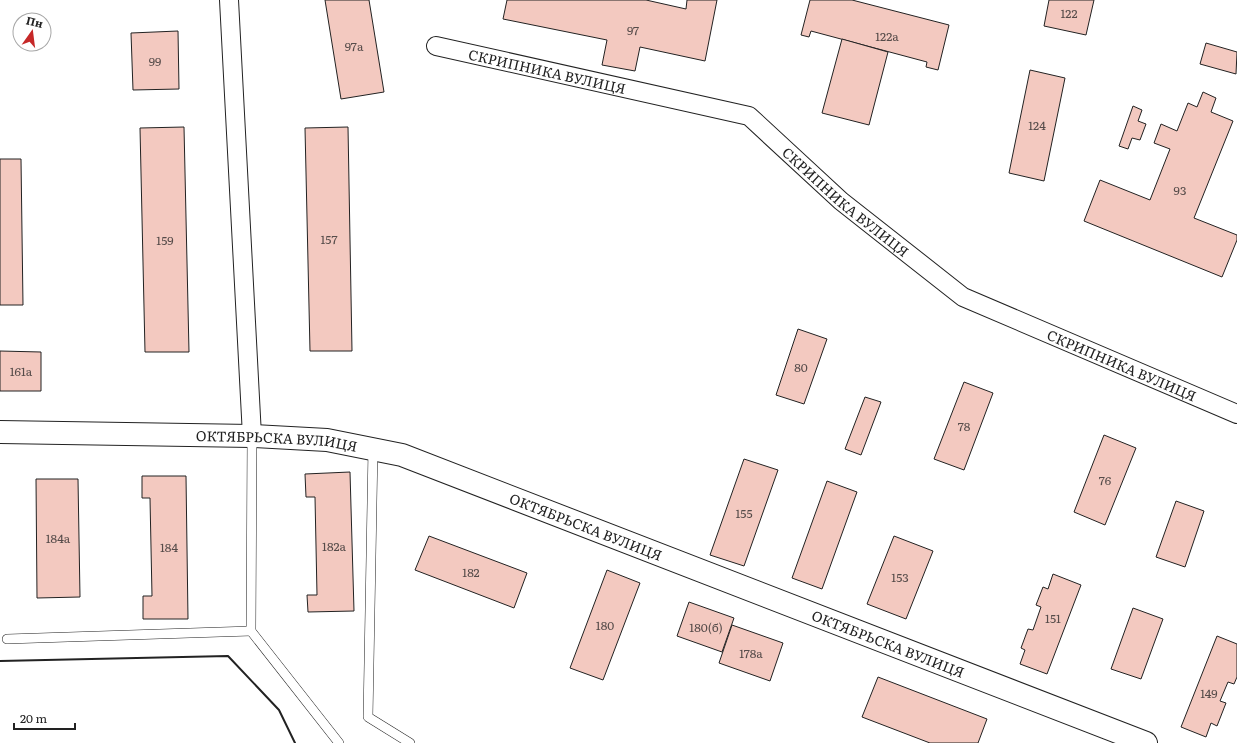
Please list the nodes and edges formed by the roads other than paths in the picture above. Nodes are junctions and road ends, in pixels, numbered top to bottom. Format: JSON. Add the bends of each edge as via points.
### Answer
{"nodes":[{"id":1,"x":229,"y":0,"type":"edge"},
{"id":2,"x":436,"y":46,"type":"dead end"},
{"id":3,"x":1237,"y":414,"type":"edge"},
{"id":4,"x":0,"y":432,"type":"edge"},
{"id":5,"x":252,"y":436,"type":"junction"},
{"id":6,"x":372,"y":449,"type":"junction"},
{"id":7,"x":251,"y":631,"type":"junction"},
{"id":8,"x":7,"y":640,"type":"dead end"},
{"id":9,"x":339,"y":743,"type":"edge"},
{"id":10,"x":410,"y":743,"type":"edge"},
{"id":11,"x":1146,"y":743,"type":"edge"}],
"edges":[{"from":1,"to":5,"type":"street"},
{"from":2,"to":3,"type":"street","name":"СКРИПНИКА ВУЛИЦЯ","via":[[749,116],[841,201],[962,297]]},
{"from":4,"to":5,"type":"main road","name":"ОКТЯБРЬСКА ВУЛИЦЯ"},
{"from":5,"to":6,"type":"main road","name":"ОКТЯБРЬСКА ВУЛИЦЯ","via":[[326,440]]},
{"from":5,"to":7,"type":"lane"},
{"from":6,"to":10,"type":"lane","via":[[368,717]]},
{"from":6,"to":11,"type":"main road","name":"ОКТЯБРЬСКА ВУЛИЦЯ","via":[[410,458]]},
{"from":7,"to":8,"type":"lane"},
{"from":7,"to":9,"type":"lane"}]}
